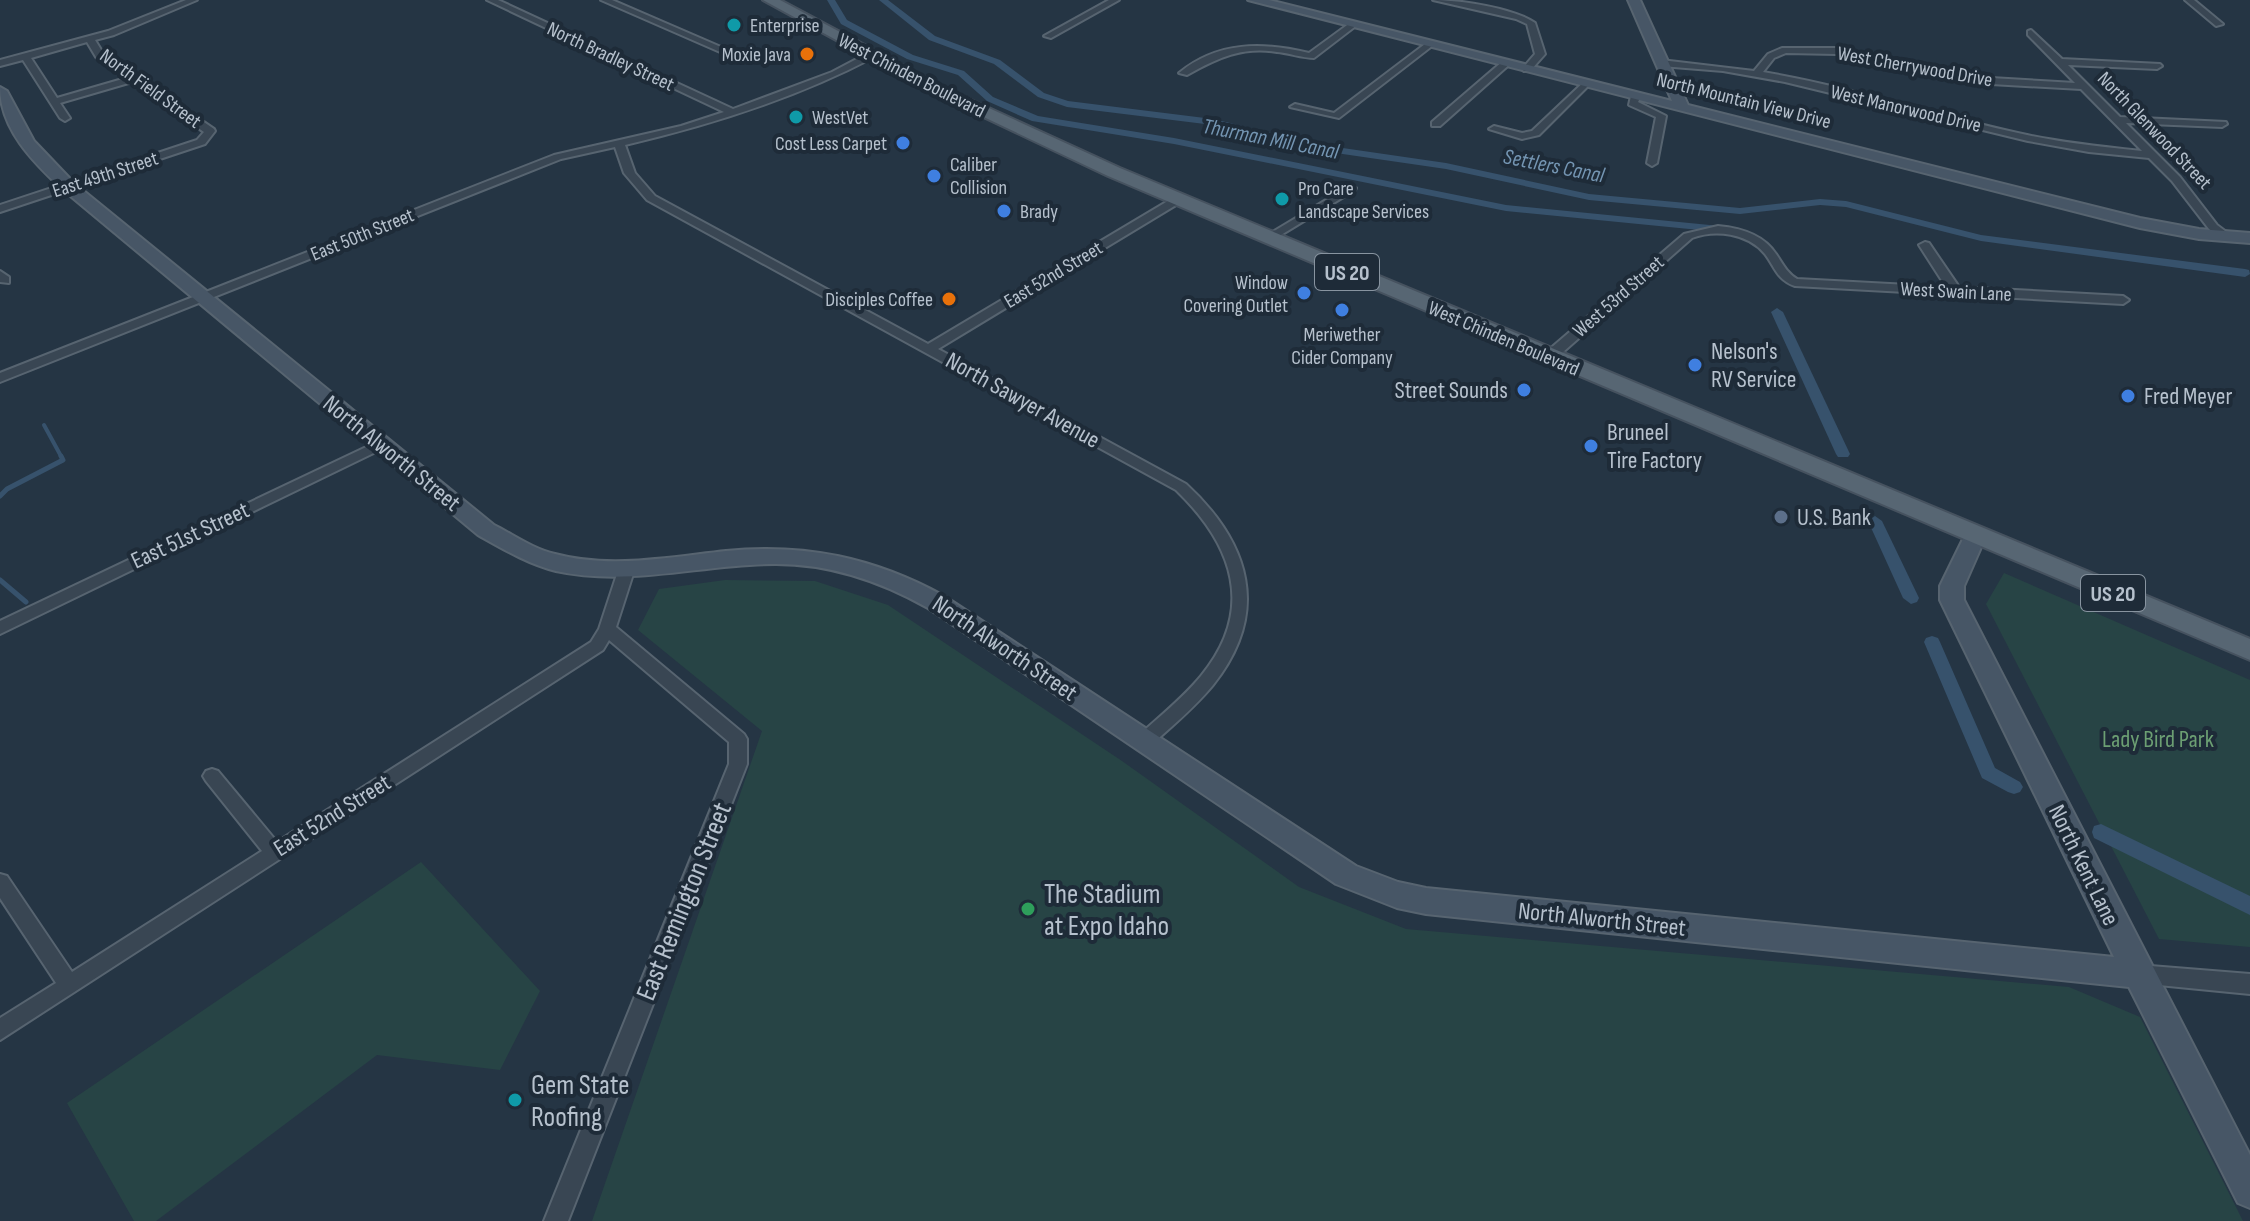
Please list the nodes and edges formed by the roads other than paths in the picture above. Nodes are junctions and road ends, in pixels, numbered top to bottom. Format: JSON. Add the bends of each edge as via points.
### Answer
{"nodes":[{"id":1,"x":193,"y":0,"type":"edge"},
{"id":2,"x":512,"y":0,"type":"edge"},
{"id":3,"x":605,"y":0,"type":"edge"},
{"id":4,"x":770,"y":0,"type":"edge"},
{"id":5,"x":1115,"y":0,"type":"edge"},
{"id":6,"x":1254,"y":0,"type":"edge"},
{"id":7,"x":1437,"y":0,"type":"edge"},
{"id":8,"x":1634,"y":0,"type":"edge"},
{"id":9,"x":2189,"y":0,"type":"edge"},
{"id":10,"x":495,"y":2,"type":"edge"},
{"id":11,"x":2219,"y":24,"type":"dead end"},
{"id":12,"x":1353,"y":25,"type":"junction"},
{"id":13,"x":2031,"y":33,"type":"dead end"},
{"id":14,"x":1048,"y":36,"type":"dead end"},
{"id":15,"x":90,"y":39,"type":"junction"},
{"id":16,"x":1429,"y":44,"type":"junction"},
{"id":17,"x":871,"y":55,"type":"junction"},
{"id":18,"x":25,"y":56,"type":"junction"},
{"id":19,"x":1935,"y":58,"type":"dead end"},
{"id":20,"x":746,"y":60,"type":"dead end"},
{"id":21,"x":2059,"y":62,"type":"junction"},
{"id":22,"x":0,"y":63,"type":"edge"},
{"id":23,"x":1506,"y":63,"type":"junction"},
{"id":24,"x":1661,"y":63,"type":"junction"},
{"id":25,"x":2157,"y":66,"type":"dead end"},
{"id":26,"x":1928,"y":68,"type":"junction"},
{"id":27,"x":1527,"y":69,"type":"junction"},
{"id":28,"x":1184,"y":73,"type":"dead end"},
{"id":29,"x":1757,"y":73,"type":"junction"},
{"id":30,"x":133,"y":79,"type":"junction"},
{"id":31,"x":1586,"y":83,"type":"junction"},
{"id":32,"x":2083,"y":86,"type":"junction"},
{"id":33,"x":0,"y":91,"type":"edge"},
{"id":34,"x":1636,"y":96,"type":"junction"},
{"id":35,"x":55,"y":102,"type":"junction"},
{"id":36,"x":1295,"y":107,"type":"dead end"},
{"id":37,"x":1682,"y":107,"type":"junction"},
{"id":38,"x":732,"y":112,"type":"junction"},
{"id":39,"x":65,"y":118,"type":"dead end"},
{"id":40,"x":2116,"y":120,"type":"junction"},
{"id":41,"x":1436,"y":124,"type":"dead end"},
{"id":42,"x":2222,"y":124,"type":"dead end"},
{"id":43,"x":1494,"y":129,"type":"dead end"},
{"id":44,"x":208,"y":136,"type":"joint"},
{"id":45,"x":619,"y":142,"type":"junction"},
{"id":46,"x":2151,"y":155,"type":"junction"},
{"id":47,"x":1652,"y":163,"type":"dead end"},
{"id":48,"x":68,"y":186,"type":"junction"},
{"id":49,"x":1351,"y":188,"type":"dead end"},
{"id":50,"x":1177,"y":200,"type":"junction"},
{"id":51,"x":0,"y":209,"type":"edge"},
{"id":52,"x":2225,"y":236,"type":"junction"},
{"id":53,"x":2250,"y":238,"type":"edge"},
{"id":54,"x":1267,"y":239,"type":"junction"},
{"id":55,"x":1925,"y":245,"type":"dead end"},
{"id":56,"x":2250,"y":254,"type":"edge"},
{"id":57,"x":1788,"y":280,"type":"joint"},
{"id":58,"x":1955,"y":291,"type":"junction"},
{"id":59,"x":202,"y":298,"type":"junction"},
{"id":60,"x":2123,"y":300,"type":"dead end"},
{"id":61,"x":929,"y":349,"type":"junction"},
{"id":62,"x":1549,"y":357,"type":"junction"},
{"id":63,"x":0,"y":378,"type":"edge"},
{"id":64,"x":381,"y":444,"type":"junction"},
{"id":65,"x":1975,"y":536,"type":"junction"},
{"id":66,"x":626,"y":571,"type":"junction"},
{"id":67,"x":0,"y":628,"type":"edge"},
{"id":68,"x":607,"y":629,"type":"junction"},
{"id":69,"x":2250,"y":650,"type":"edge"},
{"id":70,"x":1144,"y":741,"type":"junction"},
{"id":71,"x":212,"y":776,"type":"dead end"},
{"id":72,"x":274,"y":852,"type":"junction"},
{"id":73,"x":0,"y":882,"type":"edge"},
{"id":74,"x":2138,"y":974,"type":"junction"},
{"id":75,"x":2250,"y":984,"type":"edge"},
{"id":76,"x":69,"y":985,"type":"junction"},
{"id":77,"x":0,"y":1030,"type":"edge"},
{"id":78,"x":2250,"y":1191,"type":"edge"},
{"id":79,"x":556,"y":1221,"type":"edge"}],
"edges":[{"from":1,"to":15,"type":"street"},
{"from":2,"to":10,"type":"street"},
{"from":3,"to":20,"type":"street"},
{"from":4,"to":17,"type":"main road","name":"West Chinden Boulevard","number":"US 20"},
{"from":5,"to":14,"type":"street"},
{"from":6,"to":12,"type":"street","name":"North Mountain View Drive"},
{"from":7,"to":27,"type":"street","via":[[1531,23],[1540,54]]},
{"from":8,"to":24,"type":"street"},
{"from":9,"to":11,"type":"street"},
{"from":10,"to":38,"type":"street","name":"North Bradley Street"},
{"from":12,"to":16,"type":"street","name":"North Mountain View Drive"},
{"from":12,"to":28,"type":"street","via":[[1311,56],[1266,47],[1236,48]]},
{"from":13,"to":21,"type":"street","name":"North Glenwood Street"},
{"from":15,"to":18,"type":"street"},
{"from":15,"to":30,"type":"street","name":"North Field Street","via":[[99,55]]},
{"from":16,"to":23,"type":"street","name":"North Mountain View Drive"},
{"from":16,"to":36,"type":"street","via":[[1336,116]]},
{"from":17,"to":38,"type":"street","name":"East 50th Street"},
{"from":17,"to":50,"type":"main road","name":"West Chinden Boulevard","number":"US 20"},
{"from":18,"to":22,"type":"street"},
{"from":18,"to":35,"type":"street"},
{"from":19,"to":26,"type":"street"},
{"from":21,"to":25,"type":"street"},
{"from":21,"to":32,"type":"street","name":"North Glenwood Street"},
{"from":23,"to":27,"type":"street","name":"North Mountain View Drive"},
{"from":23,"to":41,"type":"street"},
{"from":24,"to":29,"type":"street","name":"West Manorwood Drive"},
{"from":24,"to":37,"type":"street"},
{"from":26,"to":29,"type":"street","name":"West Cherrywood Drive","via":[[1852,52],[1785,50],[1771,56]]},
{"from":26,"to":32,"type":"street","name":"West Cherrywood Drive","via":[[2000,82]]},
{"from":27,"to":31,"type":"street","name":"North Mountain View Drive"},
{"from":29,"to":46,"type":"street","name":"West Manorwood Drive","via":[[2072,147]]},
{"from":30,"to":35,"type":"street"},
{"from":30,"to":44,"type":"street","name":"North Field Street","via":[[210,131]]},
{"from":31,"to":34,"type":"street","name":"North Mountain View Drive"},
{"from":31,"to":43,"type":"street","via":[[1535,133],[1522,136]]},
{"from":32,"to":40,"type":"street","name":"North Glenwood Street"},
{"from":33,"to":48,"type":"street","name":"North Alworth Street","via":[[26,144]]},
{"from":34,"to":37,"type":"street","name":"North Mountain View Drive"},
{"from":34,"to":47,"type":"street","via":[[1632,103],[1661,116]]},
{"from":35,"to":39,"type":"street"},
{"from":37,"to":52,"type":"street","name":"North Mountain View Drive","via":[[2140,223]]},
{"from":38,"to":45,"type":"street","name":"East 50th Street"},
{"from":40,"to":42,"type":"street"},
{"from":40,"to":46,"type":"street","name":"North Glenwood Street"},
{"from":44,"to":48,"type":"street","name":"East 49th Street"},
{"from":45,"to":59,"type":"street","name":"East 50th Street","via":[[558,157]]},
{"from":45,"to":61,"type":"street","name":"North Sawyer Avenue","via":[[639,190]]},
{"from":46,"to":52,"type":"street","name":"North Glenwood Street"},
{"from":48,"to":51,"type":"street","name":"East 49th Street"},
{"from":48,"to":59,"type":"street","name":"North Alworth Street"},
{"from":49,"to":54,"type":"street"},
{"from":50,"to":54,"type":"main road","name":"West Chinden Boulevard","number":"US 20"},
{"from":50,"to":61,"type":"street","name":"East 52nd Street"},
{"from":52,"to":53,"type":"street","name":"North Mountain View Drive"},
{"from":52,"to":56,"type":"street","name":"North Glenwood Street"},
{"from":54,"to":62,"type":"main road","name":"West Chinden Boulevard","number":"US 20"},
{"from":55,"to":58,"type":"street"},
{"from":57,"to":58,"type":"street","name":"West Swain Lane"},
{"from":57,"to":62,"type":"street","name":"West 53rd Street","via":[[1766,248],[1752,239],[1722,230],[1701,231],[1688,236]]},
{"from":58,"to":60,"type":"street","name":"West Swain Lane"},
{"from":59,"to":63,"type":"street","name":"East 50th Street"},
{"from":59,"to":64,"type":"street","name":"North Alworth Street"},
{"from":61,"to":70,"type":"street","name":"North Sawyer Avenue","via":[[1181,487],[1223,533],[1240,588],[1234,632],[1215,670]]},
{"from":62,"to":65,"type":"main road","name":"West Chinden Boulevard","number":"US 20"},
{"from":64,"to":66,"type":"street","name":"North Alworth Street","via":[[486,530],[554,563]]},
{"from":64,"to":67,"type":"street","name":"East 51st Street"},
{"from":65,"to":69,"type":"main road","name":"West Chinden Boulevard","number":"US 20"},
{"from":65,"to":74,"type":"street","name":"North Kent Lane","via":[[1952,586],[1952,600]]},
{"from":66,"to":68,"type":"street","name":"East 52nd Street"},
{"from":66,"to":70,"type":"street","name":"North Alworth Street","via":[[772,556],[835,561],[875,571],[936,602]]},
{"from":68,"to":72,"type":"street","name":"East 52nd Street","via":[[597,646],[576,661]]},
{"from":68,"to":79,"type":"street","name":"East Remington Street","via":[[738,739],[738,764]]},
{"from":70,"to":74,"type":"street","name":"North Alworth Street","via":[[1346,875],[1397,895]]},
{"from":71,"to":72,"type":"street"},
{"from":72,"to":76,"type":"street","name":"East 52nd Street"},
{"from":73,"to":76,"type":"street"},
{"from":74,"to":75,"type":"street"},
{"from":74,"to":78,"type":"street","name":"North Kent Lane"},
{"from":76,"to":77,"type":"street","name":"East 52nd Street"}]}
